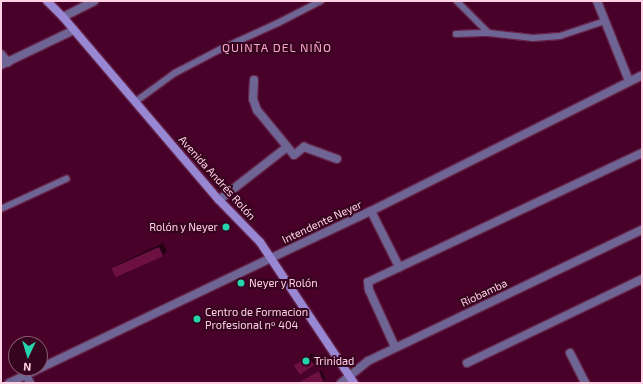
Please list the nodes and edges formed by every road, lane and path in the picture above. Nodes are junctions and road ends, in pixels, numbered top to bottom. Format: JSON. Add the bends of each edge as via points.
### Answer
{"nodes":[{"id":1,"x":47,"y":1,"type":"edge"},
{"id":2,"x":94,"y":1,"type":"edge"},
{"id":3,"x":321,"y":1,"type":"edge"},
{"id":4,"x":457,"y":1,"type":"edge"},
{"id":5,"x":597,"y":1,"type":"edge"},
{"id":6,"x":64,"y":17,"type":"junction"},
{"id":7,"x":605,"y":21,"type":"junction"},
{"id":8,"x":74,"y":30,"type":"junction"},
{"id":9,"x":489,"y":33,"type":"junction"},
{"id":10,"x":456,"y":34,"type":"dead end"},
{"id":11,"x":1,"y":54,"type":"edge"},
{"id":12,"x":4,"y":63,"type":"edge"},
{"id":13,"x":642,"y":75,"type":"edge"},
{"id":14,"x":254,"y":80,"type":"dead end"},
{"id":15,"x":629,"y":81,"type":"junction"},
{"id":16,"x":135,"y":102,"type":"junction"},
{"id":17,"x":287,"y":147,"type":"junction"},
{"id":18,"x":642,"y":153,"type":"edge"},
{"id":19,"x":337,"y":159,"type":"dead end"},
{"id":20,"x":66,"y":179,"type":"dead end"},
{"id":21,"x":219,"y":200,"type":"junction"},
{"id":22,"x":1,"y":209,"type":"edge"},
{"id":23,"x":371,"y":211,"type":"junction"},
{"id":24,"x":642,"y":230,"type":"edge"},
{"id":25,"x":271,"y":258,"type":"junction"},
{"id":26,"x":399,"y":267,"type":"junction"},
{"id":27,"x":642,"y":279,"type":"edge"},
{"id":28,"x":395,"y":347,"type":"junction"},
{"id":29,"x":570,"y":353,"type":"dead end"},
{"id":30,"x":48,"y":364,"type":"edge"},
{"id":31,"x":467,"y":364,"type":"dead end"},
{"id":32,"x":24,"y":376,"type":"edge"},
{"id":33,"x":352,"y":379,"type":"edge"},
{"id":34,"x":9,"y":383,"type":"edge"},
{"id":35,"x":341,"y":383,"type":"edge"},
{"id":36,"x":584,"y":383,"type":"edge"}],
"edges":[{"from":1,"to":6,"type":"main road","name":"Avenida Andrés Rolón"},
{"from":2,"to":6,"type":"street"},
{"from":3,"to":16,"type":"lane","via":[[175,73]]},
{"from":4,"to":9,"type":"lane"},
{"from":5,"to":7,"type":"street"},
{"from":6,"to":8,"type":"main road","name":"Avenida Andrés Rolón"},
{"from":7,"to":9,"type":"lane","via":[[560,36],[533,38]]},
{"from":7,"to":15,"type":"street"},
{"from":8,"to":12,"type":"street"},
{"from":8,"to":16,"type":"main road","name":"Avenida Andrés Rolón"},
{"from":9,"to":10,"type":"lane"},
{"from":11,"to":12,"type":"street"},
{"from":13,"to":15,"type":"street","name":"Intendente Neyer"},
{"from":14,"to":17,"type":"street","via":[[253,99],[257,110]]},
{"from":15,"to":23,"type":"street","name":"Intendente Neyer"},
{"from":16,"to":21,"type":"main road","name":"Avenida Andrés Rolón"},
{"from":17,"to":19,"type":"street","via":[[294,155],[304,147]]},
{"from":17,"to":21,"type":"street"},
{"from":18,"to":26,"type":"street"},
{"from":20,"to":22,"type":"lane"},
{"from":21,"to":25,"type":"main road","name":"Avenida Andrés Rolón","via":[[260,242]]},
{"from":23,"to":25,"type":"street","name":"Intendente Neyer"},
{"from":23,"to":26,"type":"street"},
{"from":24,"to":28,"type":"street","name":"Riobamba"},
{"from":25,"to":30,"type":"street","name":"Intendente Neyer"},
{"from":25,"to":33,"type":"main road","name":"Avenida Andrés Rolón"},
{"from":26,"to":28,"type":"street","via":[[368,282],[369,290]]},
{"from":27,"to":31,"type":"street"},
{"from":28,"to":33,"type":"street","name":"Riobamba","via":[[368,361]]},
{"from":29,"to":36,"type":"street"},
{"from":32,"to":34,"type":"street","name":"Intendente Neyer"},
{"from":33,"to":35,"type":"street","name":"Riobamba"}]}
